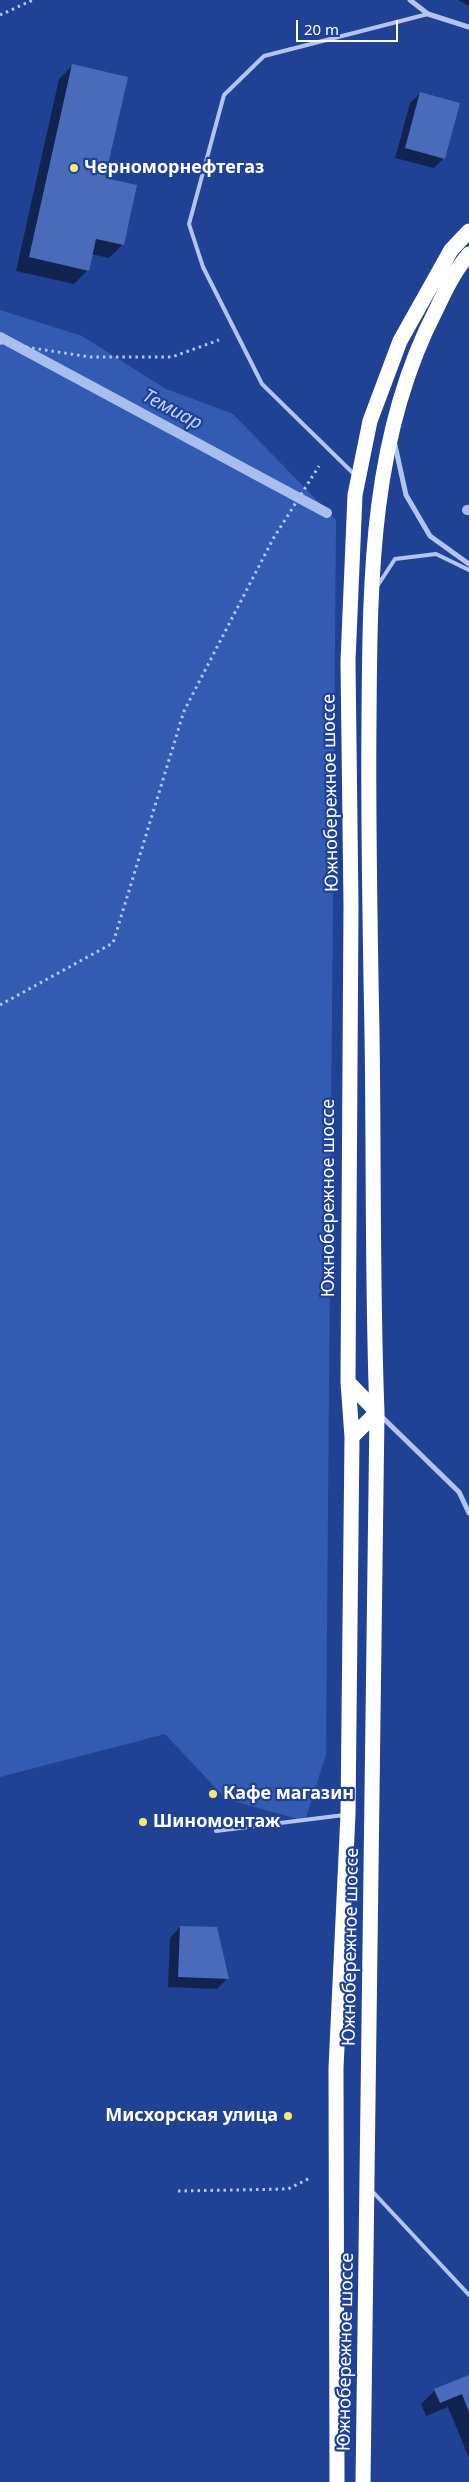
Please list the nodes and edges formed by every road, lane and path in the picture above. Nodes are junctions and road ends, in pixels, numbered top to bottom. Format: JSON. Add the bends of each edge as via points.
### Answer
{"nodes":[{"id":1,"x":33,"y":0,"type":"edge"},
{"id":2,"x":410,"y":0,"type":"edge"},
{"id":3,"x":428,"y":14,"type":"junction"},
{"id":4,"x":0,"y":15,"type":"edge"},
{"id":5,"x":469,"y":27,"type":"edge"},
{"id":6,"x":469,"y":231,"type":"edge"},
{"id":7,"x":469,"y":254,"type":"edge"},
{"id":8,"x":236,"y":334,"type":"junction"},
{"id":9,"x":0,"y":343,"type":"edge"},
{"id":10,"x":391,"y":427,"type":"junction"},
{"id":11,"x":311,"y":478,"type":"dead end"},
{"id":12,"x":359,"y":479,"type":"junction"},
{"id":13,"x":469,"y":564,"type":"edge"},
{"id":14,"x":469,"y":570,"type":"edge"},
{"id":15,"x":370,"y":597,"type":"junction"},
{"id":16,"x":0,"y":1005,"type":"edge"},
{"id":17,"x":348,"y":1382,"type":"junction"},
{"id":18,"x":377,"y":1412,"type":"junction"},
{"id":19,"x":352,"y":1437,"type":"junction"},
{"id":20,"x":469,"y":1513,"type":"edge"},
{"id":21,"x":348,"y":1814,"type":"junction"},
{"id":22,"x":216,"y":1831,"type":"dead end"},
{"id":23,"x":336,"y":2166,"type":"junction"},
{"id":24,"x":366,"y":2185,"type":"junction"},
{"id":25,"x":178,"y":2191,"type":"dead end"},
{"id":26,"x":469,"y":2295,"type":"edge"},
{"id":27,"x":337,"y":2482,"type":"edge"},
{"id":28,"x":363,"y":2482,"type":"edge"}],
"edges":[{"from":1,"to":4,"type":"path"},
{"from":2,"to":3,"type":"street"},
{"from":3,"to":5,"type":"street"},
{"from":3,"to":8,"type":"lane","via":[[264,56],[224,95],[190,224],[203,267]]},
{"from":6,"to":12,"type":"highway","name":"Южнобережное шоссе","via":[[451,250],[400,341],[370,422]]},
{"from":7,"to":10,"type":"highway","name":"Южнобережное шоссе","via":[[427,327]]},
{"from":8,"to":9,"type":"path","via":[[172,357],[90,357]]},
{"from":8,"to":12,"type":"lane","via":[[262,384]]},
{"from":10,"to":13,"type":"street","via":[[406,495],[430,536]]},
{"from":10,"to":15,"type":"highway","name":"Южнобережное шоссе","via":[[384,456]]},
{"from":11,"to":16,"type":"path","via":[[286,518],[184,711],[113,944]]},
{"from":12,"to":17,"type":"highway","name":"Южнобережное шоссе","via":[[355,495],[348,661],[351,906]]},
{"from":14,"to":15,"type":"lane","via":[[436,554],[395,559]]},
{"from":15,"to":18,"type":"highway","name":"Южнобережное шоссе","via":[[368,861]]},
{"from":17,"to":18,"type":"highway"},
{"from":17,"to":19,"type":"highway","name":"Южнобережное шоссе"},
{"from":18,"to":19,"type":"highway"},
{"from":18,"to":20,"type":"street","via":[[459,1492]]},
{"from":18,"to":24,"type":"highway","name":"Южнобережное шоссе"},
{"from":19,"to":21,"type":"highway","name":"Южнобережное шоссе"},
{"from":21,"to":22,"type":"lane"},
{"from":21,"to":23,"type":"highway","name":"Южнобережное шоссе","via":[[336,2068]]},
{"from":23,"to":25,"type":"path","via":[[288,2189]]},
{"from":23,"to":27,"type":"highway","name":"Южнобережное шоссе"},
{"from":24,"to":26,"type":"lane"},
{"from":24,"to":28,"type":"highway","name":"Южнобережное шоссе"}]}
